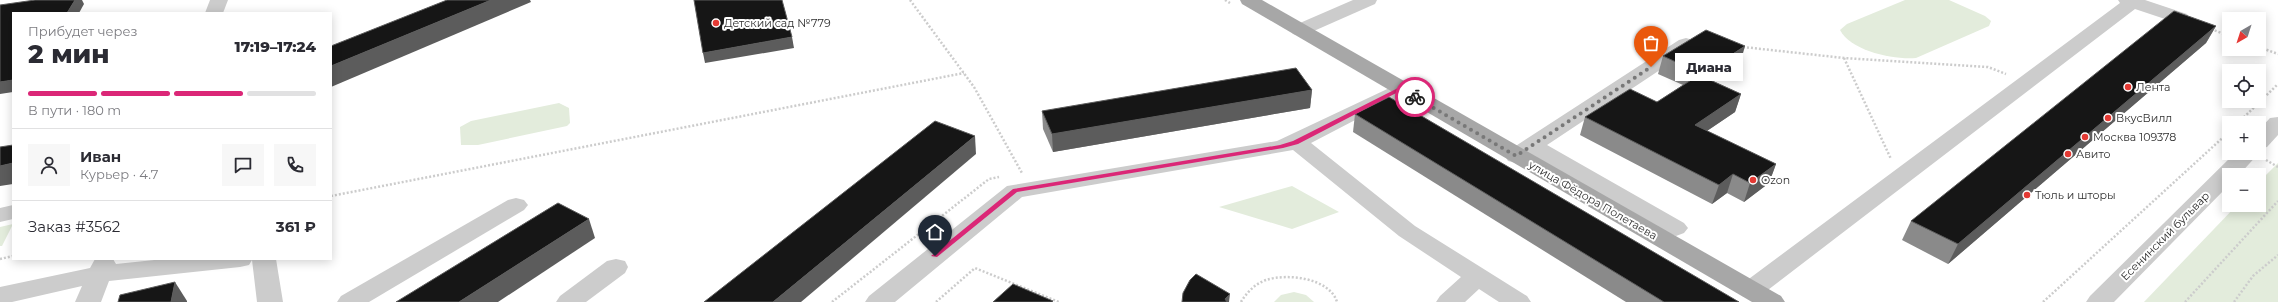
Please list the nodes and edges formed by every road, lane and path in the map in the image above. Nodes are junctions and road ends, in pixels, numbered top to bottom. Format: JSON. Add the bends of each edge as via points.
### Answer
{"nodes":[{"id":1,"x":219,"y":0,"type":"edge"},
{"id":2,"x":910,"y":0,"type":"edge"},
{"id":3,"x":1249,"y":0,"type":"edge"},
{"id":4,"x":1368,"y":0,"type":"edge"},
{"id":5,"x":2129,"y":1,"type":"edge"},
{"id":6,"x":214,"y":12,"type":"edge"},
{"id":7,"x":2180,"y":18,"type":"joint"},
{"id":8,"x":1300,"y":30,"type":"junction"},
{"id":9,"x":2222,"y":33,"type":"edge"},
{"id":10,"x":1691,"y":41,"type":"edge"},
{"id":11,"x":1737,"y":46,"type":"edge"},
{"id":12,"x":2266,"y":50,"type":"edge"},
{"id":13,"x":2278,"y":54,"type":"edge"},
{"id":14,"x":1844,"y":58,"type":"junction"},
{"id":15,"x":964,"y":73,"type":"junction"},
{"id":16,"x":2027,"y":82,"type":"junction"},
{"id":17,"x":2278,"y":84,"type":"edge"},
{"id":18,"x":1400,"y":89,"type":"junction"},
{"id":19,"x":2245,"y":116,"type":"edge"},
{"id":20,"x":2278,"y":123,"type":"edge"},
{"id":21,"x":2266,"y":135,"type":"edge"},
{"id":22,"x":2222,"y":139,"type":"edge"},
{"id":23,"x":1296,"y":142,"type":"junction"},
{"id":24,"x":1524,"y":151,"type":"junction"},
{"id":25,"x":2241,"y":160,"type":"edge"},
{"id":26,"x":1022,"y":174,"type":"dead end"},
{"id":27,"x":1900,"y":178,"type":"junction"},
{"id":28,"x":332,"y":196,"type":"edge"},
{"id":29,"x":2278,"y":201,"type":"edge"},
{"id":30,"x":516,"y":205,"type":"dead end"},
{"id":31,"x":12,"y":212,"type":"edge"},
{"id":32,"x":0,"y":215,"type":"edge"},
{"id":33,"x":1676,"y":228,"type":"dead end"},
{"id":34,"x":2278,"y":255,"type":"edge"},
{"id":35,"x":12,"y":256,"type":"edge"},
{"id":36,"x":0,"y":259,"type":"edge"},
{"id":37,"x":223,"y":260,"type":"edge"},
{"id":38,"x":264,"y":260,"type":"edge"},
{"id":39,"x":103,"y":267,"type":"edge"},
{"id":40,"x":616,"y":267,"type":"dead end"},
{"id":41,"x":1477,"y":276,"type":"junction"},
{"id":42,"x":1752,"y":290,"type":"junction"},
{"id":43,"x":0,"y":296,"type":"edge"},
{"id":44,"x":88,"y":302,"type":"edge"},
{"id":45,"x":270,"y":302,"type":"edge"},
{"id":46,"x":350,"y":302,"type":"edge"},
{"id":47,"x":569,"y":302,"type":"edge"},
{"id":48,"x":878,"y":302,"type":"edge"},
{"id":49,"x":936,"y":302,"type":"edge"},
{"id":50,"x":1059,"y":302,"type":"edge"},
{"id":51,"x":1242,"y":302,"type":"edge"},
{"id":52,"x":1337,"y":302,"type":"edge"},
{"id":53,"x":1449,"y":302,"type":"edge"},
{"id":54,"x":1518,"y":302,"type":"edge"},
{"id":55,"x":1772,"y":302,"type":"edge"},
{"id":56,"x":2043,"y":302,"type":"edge"},
{"id":57,"x":2099,"y":302,"type":"edge"},
{"id":58,"x":2185,"y":302,"type":"edge"},
{"id":59,"x":2234,"y":302,"type":"edge"}],
"edges":[{"from":1,"to":6,"type":"street"},
{"from":2,"to":15,"type":"path"},
{"from":3,"to":8,"type":"main road","name":"улица Фёдора Полетаева"},
{"from":4,"to":8,"type":"street"},
{"from":5,"to":7,"type":"street"},
{"from":5,"to":16,"type":"street"},
{"from":7,"to":9,"type":"path"},
{"from":8,"to":18,"type":"main road","name":"улица Фёдора Полетаева"},
{"from":10,"to":24,"type":"street"},
{"from":11,"to":14,"type":"path"},
{"from":12,"to":13,"type":"path"},
{"from":14,"to":16,"type":"path","via":[[1988,67]]},
{"from":14,"to":27,"type":"path"},
{"from":15,"to":26,"type":"path"},
{"from":15,"to":28,"type":"path"},
{"from":16,"to":27,"type":"street"},
{"from":17,"to":19,"type":"path"},
{"from":18,"to":23,"type":"street"},
{"from":18,"to":24,"type":"main road","name":"улица Фёдора Полетаева"},
{"from":20,"to":21,"type":"street"},
{"from":22,"to":56,"type":"path"},
{"from":23,"to":41,"type":"street","via":[[1407,231]]},
{"from":23,"to":48,"type":"street","via":[[1281,147],[1015,191]]},
{"from":24,"to":33,"type":"street"},
{"from":24,"to":42,"type":"main road","name":"улица Фёдора Полетаева"},
{"from":25,"to":57,"type":"street","name":"Есенинский бульвар"},
{"from":27,"to":42,"type":"street"},
{"from":29,"to":58,"type":"path"},
{"from":30,"to":46,"type":"street"},
{"from":31,"to":32,"type":"street"},
{"from":34,"to":59,"type":"path","via":[[2264,264]]},
{"from":35,"to":36,"type":"path"},
{"from":37,"to":39,"type":"street"},
{"from":38,"to":45,"type":"street"},
{"from":39,"to":43,"type":"street"},
{"from":39,"to":44,"type":"street"},
{"from":40,"to":47,"type":"street"},
{"from":41,"to":53,"type":"street"},
{"from":41,"to":54,"type":"street"},
{"from":42,"to":55,"type":"main road","name":"улица Фёдора Полетаева"},
{"from":49,"to":50,"type":"path","via":[[975,268]]},
{"from":51,"to":52,"type":"path","via":[[1257,285],[1276,278],[1324,285],[1334,292]]}]}
